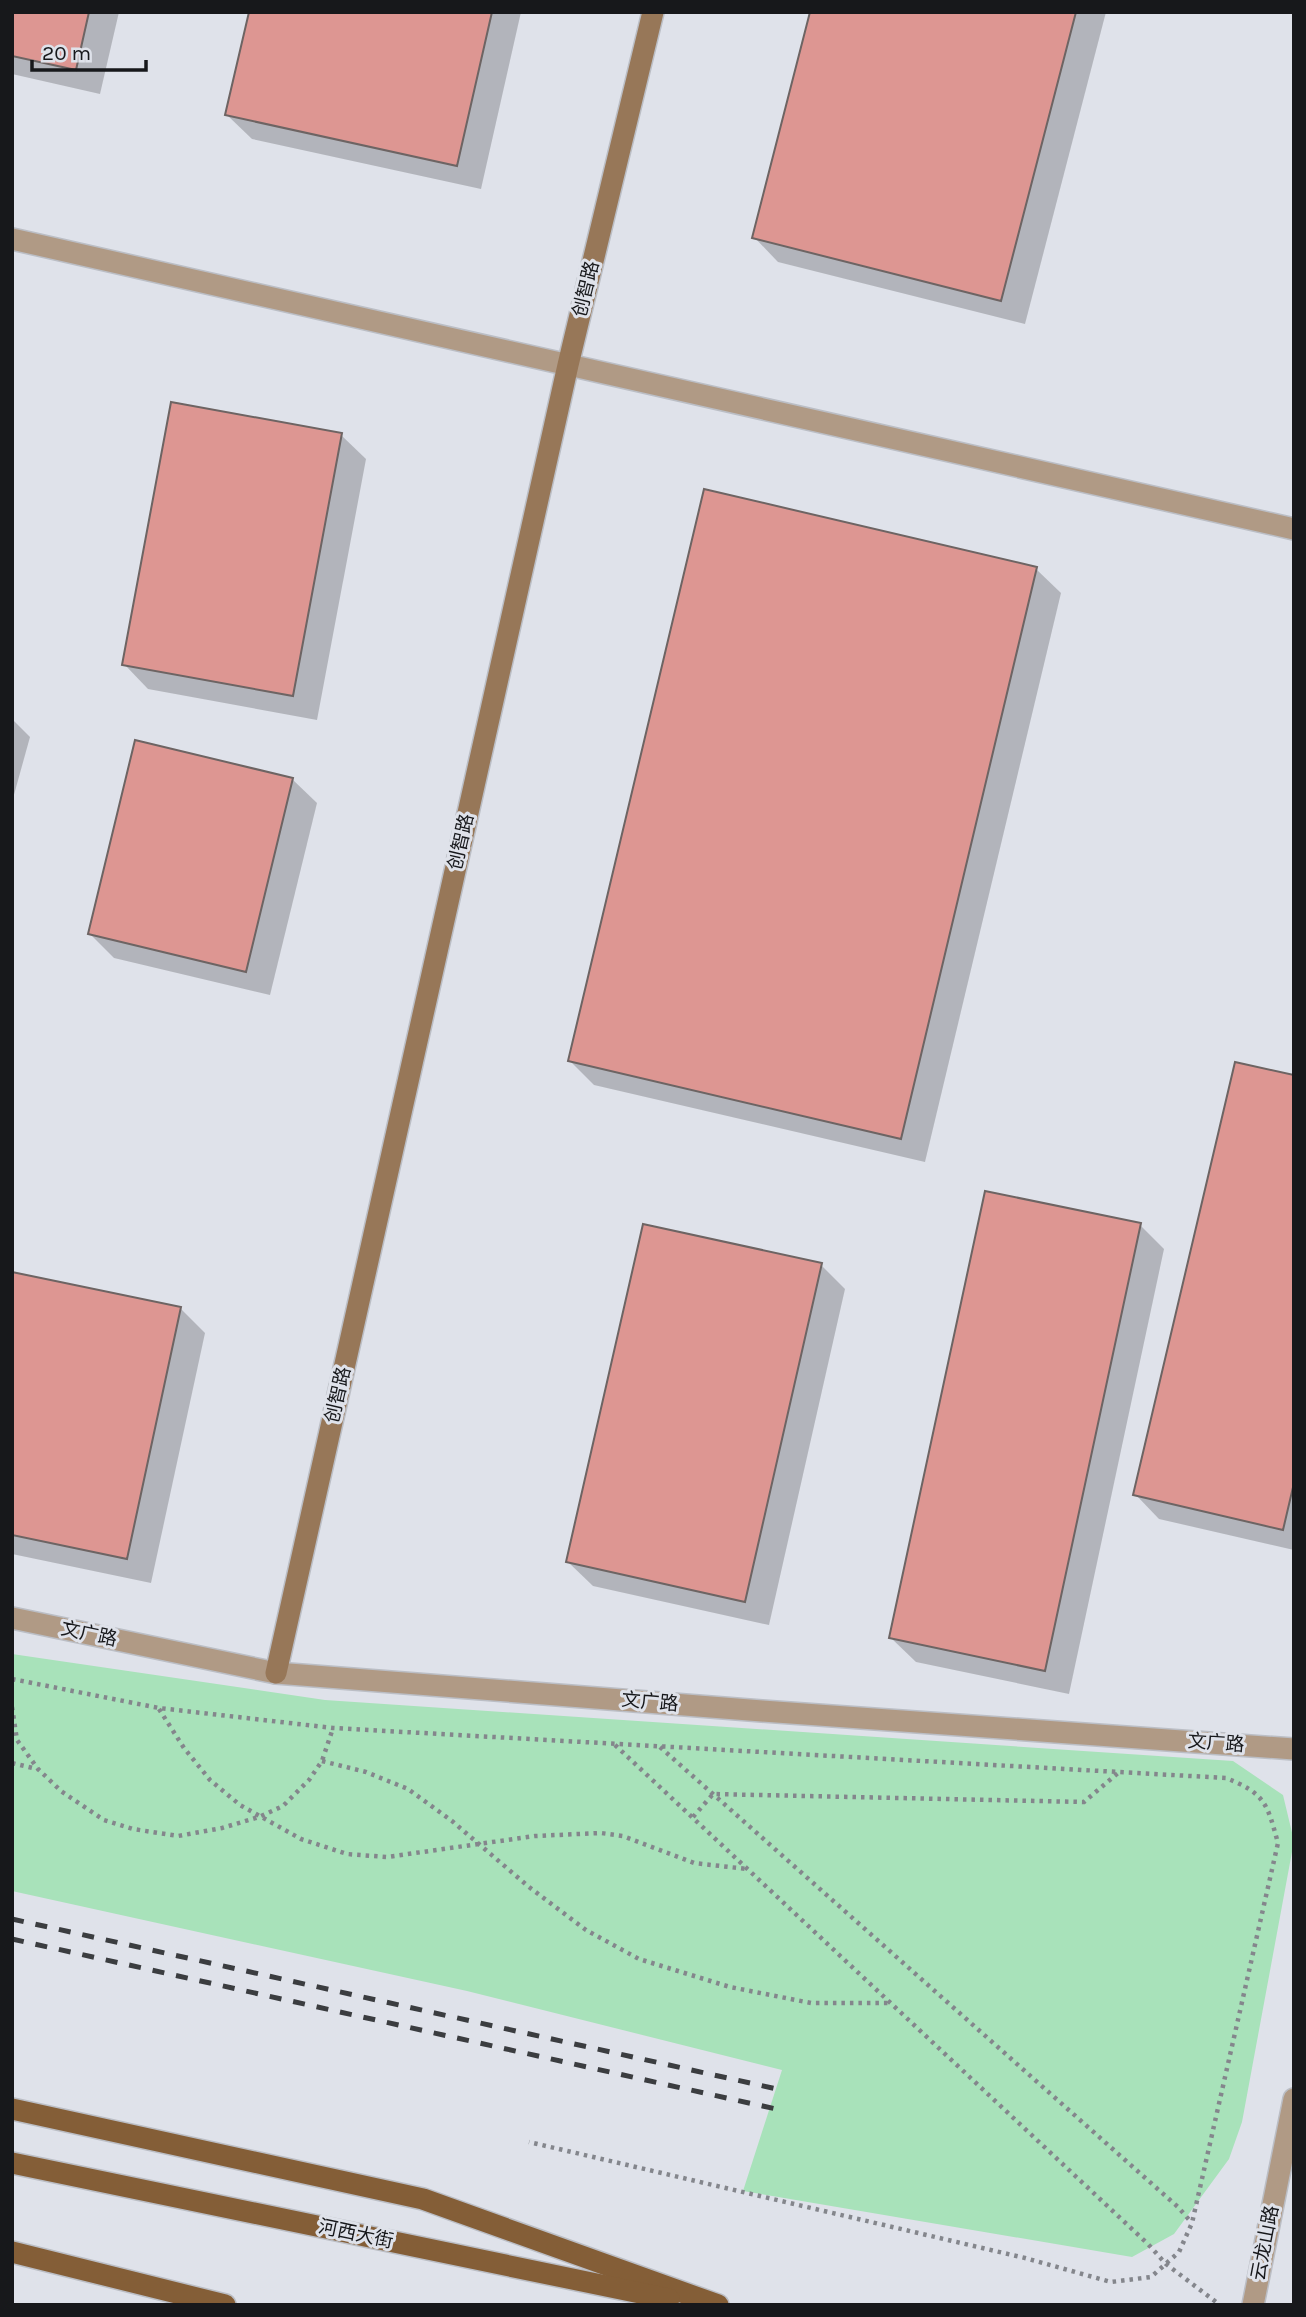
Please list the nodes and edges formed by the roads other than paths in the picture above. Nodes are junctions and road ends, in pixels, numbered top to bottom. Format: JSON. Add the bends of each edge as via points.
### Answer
{"nodes":[{"id":1,"x":653,"y":12,"type":"edge"},
{"id":2,"x":12,"y":239,"type":"edge"},
{"id":3,"x":568,"y":365,"type":"junction"},
{"id":4,"x":1294,"y":529,"type":"edge"},
{"id":5,"x":12,"y":1618,"type":"edge"},
{"id":6,"x":276,"y":1673,"type":"junction"},
{"id":7,"x":1294,"y":1749,"type":"edge"},
{"id":8,"x":1294,"y":2099,"type":"edge"},
{"id":9,"x":12,"y":2109,"type":"edge"},
{"id":10,"x":12,"y":2163,"type":"edge"},
{"id":11,"x":12,"y":2252,"type":"edge"},
{"id":12,"x":225,"y":2305,"type":"edge"},
{"id":13,"x":699,"y":2305,"type":"edge"},
{"id":14,"x":718,"y":2305,"type":"edge"},
{"id":15,"x":1253,"y":2305,"type":"edge"}],
"edges":[{"from":1,"to":3,"type":"street","name":"创智路"},
{"from":2,"to":3,"type":"street"},
{"from":3,"to":4,"type":"street"},
{"from":3,"to":6,"type":"street","name":"创智路"},
{"from":5,"to":6,"type":"street","name":"文广路"},
{"from":6,"to":7,"type":"street","name":"文广路"},
{"from":8,"to":15,"type":"street","name":"云龙山路"},
{"from":9,"to":14,"type":"main road","via":[[423,2199]]},
{"from":10,"to":13,"type":"main road","name":"河西大街"},
{"from":11,"to":12,"type":"main road"}]}
